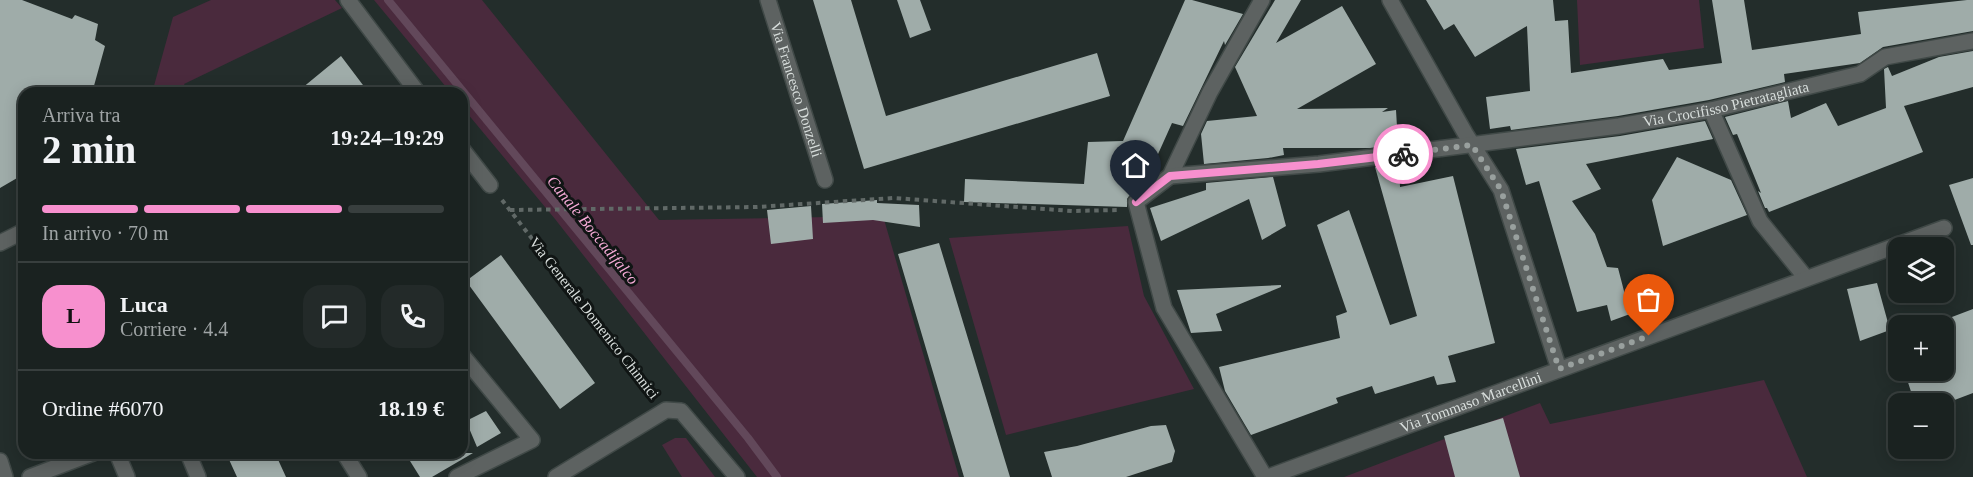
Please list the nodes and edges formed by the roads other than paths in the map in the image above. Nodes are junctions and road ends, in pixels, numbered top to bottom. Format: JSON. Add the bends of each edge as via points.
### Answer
{"nodes":[{"id":1,"x":348,"y":0,"type":"edge"},
{"id":2,"x":768,"y":0,"type":"edge"},
{"id":3,"x":1262,"y":0,"type":"edge"},
{"id":4,"x":1390,"y":0,"type":"edge"},
{"id":5,"x":1973,"y":41,"type":"edge"},
{"id":6,"x":413,"y":87,"type":"edge"},
{"id":7,"x":1711,"y":110,"type":"junction"},
{"id":8,"x":1472,"y":145,"type":"junction"},
{"id":9,"x":468,"y":157,"type":"edge"},
{"id":10,"x":1170,"y":176,"type":"junction"},
{"id":11,"x":825,"y":180,"type":"dead end"},
{"id":12,"x":490,"y":185,"type":"road end"},
{"id":13,"x":1944,"y":228,"type":"dead end"},
{"id":14,"x":18,"y":234,"type":"edge"},
{"id":15,"x":0,"y":243,"type":"edge"},
{"id":16,"x":1806,"y":278,"type":"junction"},
{"id":17,"x":468,"y":362,"type":"edge"},
{"id":18,"x":1559,"y":369,"type":"junction"},
{"id":19,"x":77,"y":459,"type":"edge"},
{"id":20,"x":120,"y":459,"type":"edge"},
{"id":21,"x":190,"y":459,"type":"edge"},
{"id":22,"x":348,"y":459,"type":"edge"},
{"id":23,"x":0,"y":461,"type":"edge"},
{"id":24,"x":5,"y":477,"type":"edge"},
{"id":25,"x":30,"y":477,"type":"edge"},
{"id":26,"x":127,"y":477,"type":"edge"},
{"id":27,"x":198,"y":477,"type":"edge"},
{"id":28,"x":359,"y":477,"type":"edge"},
{"id":29,"x":456,"y":477,"type":"edge"},
{"id":30,"x":555,"y":477,"type":"edge"},
{"id":31,"x":737,"y":477,"type":"edge"},
{"id":32,"x":1266,"y":477,"type":"edge"}],
"edges":[{"from":1,"to":6,"type":"street"},
{"from":2,"to":11,"type":"street","name":"Via Francesco Donzelli"},
{"from":3,"to":10,"type":"street","via":[[1210,92]]},
{"from":4,"to":8,"type":"street"},
{"from":5,"to":7,"type":"street","name":"Via Crocifisso Pietratagliata","via":[[1885,57],[1860,74]]},
{"from":7,"to":8,"type":"street","name":"Via Crocifisso Pietratagliata"},
{"from":7,"to":16,"type":"street","via":[[1760,221]]},
{"from":8,"to":10,"type":"street","name":"Via Crocifisso Pietratagliata","via":[[1318,164]]},
{"from":8,"to":18,"type":"street","via":[[1501,190]]},
{"from":9,"to":12,"type":"street"},
{"from":10,"to":32,"type":"street","via":[[1136,202],[1164,308]]},
{"from":13,"to":16,"type":"street","name":"Via Tommaso Marcellini"},
{"from":14,"to":15,"type":"street"},
{"from":16,"to":18,"type":"street","name":"Via Tommaso Marcellini"},
{"from":17,"to":29,"type":"street","via":[[532,440]]},
{"from":18,"to":32,"type":"street","name":"Via Tommaso Marcellini"},
{"from":19,"to":25,"type":"street"},
{"from":20,"to":26,"type":"street"},
{"from":21,"to":27,"type":"street"},
{"from":22,"to":28,"type":"street"},
{"from":23,"to":24,"type":"street"},
{"from":30,"to":31,"type":"street","name":"Via Generale Domenico Chinnici","via":[[666,410],[681,411]]}]}
